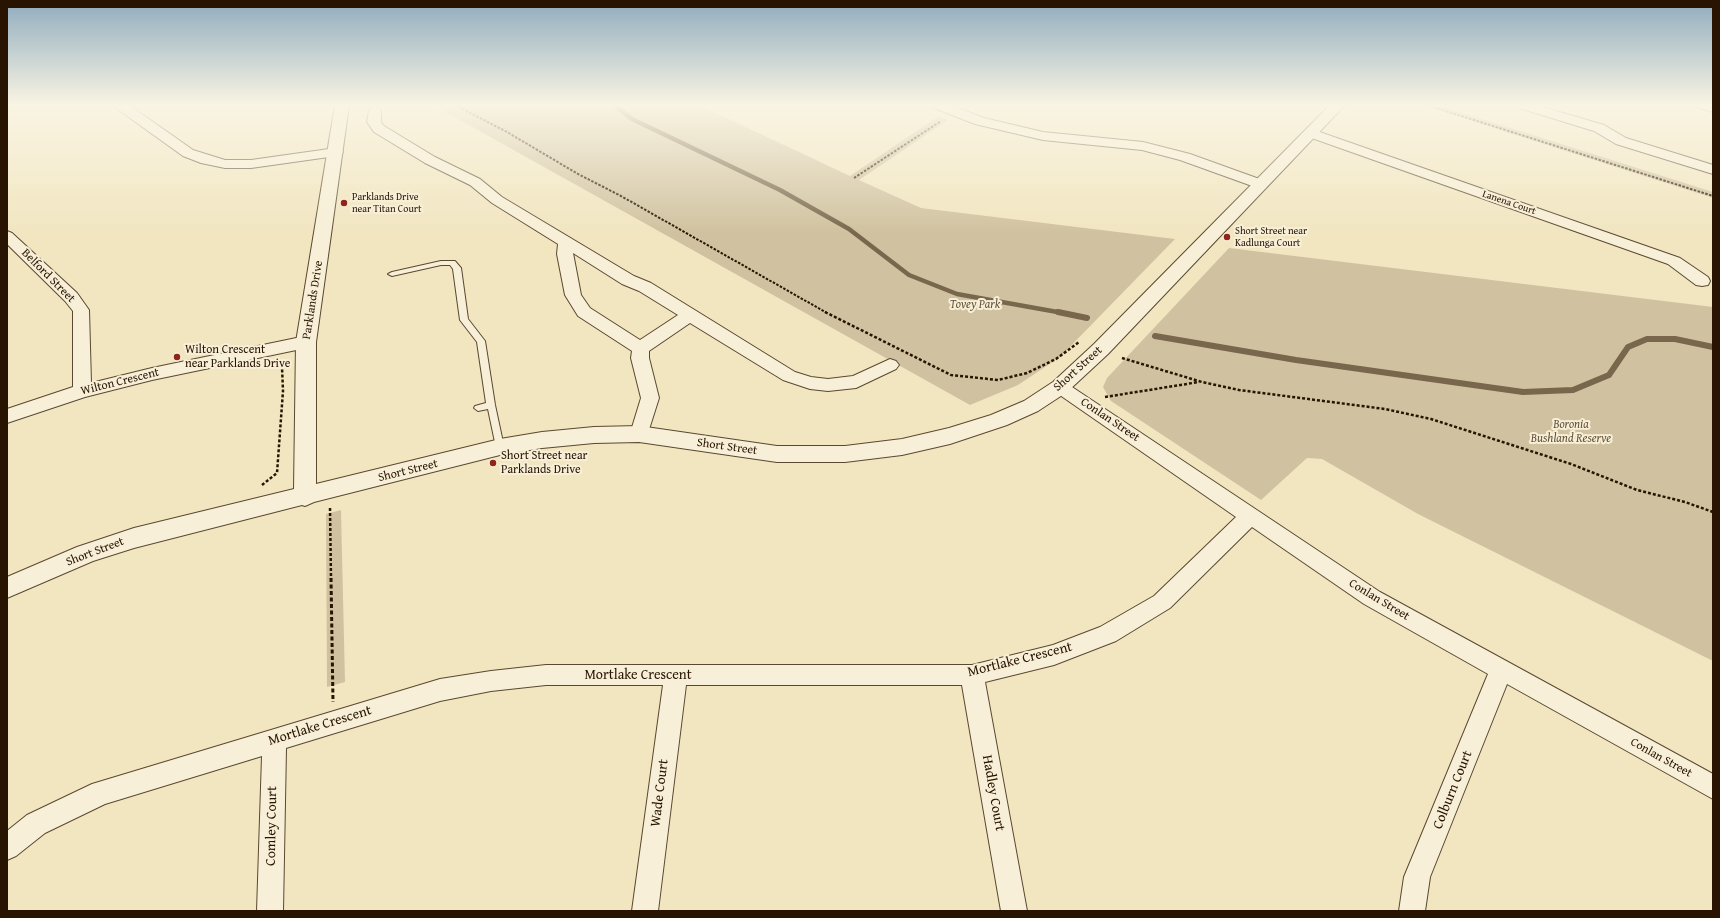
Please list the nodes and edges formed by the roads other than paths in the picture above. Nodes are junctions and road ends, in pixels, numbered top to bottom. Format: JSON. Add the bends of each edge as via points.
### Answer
{"nodes":[{"id":1,"x":181,"y":148,"type":"edge"},
{"id":2,"x":337,"y":148,"type":"edge"},
{"id":3,"x":410,"y":148,"type":"edge"},
{"id":4,"x":1151,"y":148,"type":"edge"},
{"id":5,"x":1296,"y":148,"type":"edge"},
{"id":6,"x":1353,"y":148,"type":"edge"},
{"id":7,"x":1643,"y":148,"type":"edge"},
{"id":8,"x":336,"y":152,"type":"junction"},
{"id":9,"x":1713,"y":170,"type":"edge"},
{"id":10,"x":1260,"y":184,"type":"junction"},
{"id":11,"x":7,"y":236,"type":"edge"},
{"id":12,"x":566,"y":242,"type":"junction"},
{"id":13,"x":392,"y":274,"type":"dead end"},
{"id":14,"x":1702,"y":281,"type":"dead end"},
{"id":15,"x":690,"y":315,"type":"junction"},
{"id":16,"x":306,"y":342,"type":"junction"},
{"id":17,"x":641,"y":349,"type":"junction"},
{"id":18,"x":890,"y":365,"type":"dead end"},
{"id":19,"x":1060,"y":387,"type":"junction"},
{"id":20,"x":82,"y":391,"type":"junction"},
{"id":21,"x":491,"y":405,"type":"junction"},
{"id":22,"x":478,"y":408,"type":"dead end"},
{"id":23,"x":7,"y":416,"type":"edge"},
{"id":24,"x":639,"y":434,"type":"junction"},
{"id":25,"x":500,"y":447,"type":"junction"},
{"id":26,"x":305,"y":497,"type":"junction"},
{"id":27,"x":1250,"y":516,"type":"junction"},
{"id":28,"x":7,"y":588,"type":"edge"},
{"id":29,"x":1501,"y":670,"type":"junction"},
{"id":30,"x":676,"y":675,"type":"junction"},
{"id":31,"x":972,"y":675,"type":"junction"},
{"id":32,"x":274,"y":740,"type":"junction"},
{"id":33,"x":1713,"y":787,"type":"edge"},
{"id":34,"x":7,"y":847,"type":"edge"},
{"id":35,"x":270,"y":911,"type":"edge"},
{"id":36,"x":645,"y":911,"type":"edge"},
{"id":37,"x":1014,"y":911,"type":"edge"},
{"id":38,"x":1412,"y":911,"type":"edge"}],
"edges":[{"from":1,"to":8,"type":"street","via":[[212,162],[225,164],[251,164]]},
{"from":2,"to":8,"type":"street","name":"Parklands Drive"},
{"from":3,"to":12,"type":"street","via":[[475,182],[497,200]]},
{"from":4,"to":10,"type":"street","via":[[1185,156]]},
{"from":5,"to":10,"type":"street","name":"Short Street"},
{"from":6,"to":14,"type":"street","name":"Lanena Court","via":[[1674,261]]},
{"from":7,"to":9,"type":"street"},
{"from":8,"to":16,"type":"street","name":"Parklands Drive"},
{"from":10,"to":19,"type":"street","name":"Short Street","via":[[1101,349]]},
{"from":11,"to":20,"type":"street","name":"Belford Street","via":[[71,297],[81,310]]},
{"from":12,"to":15,"type":"street"},
{"from":12,"to":17,"type":"street","via":[[565,254],[573,295],[584,312]]},
{"from":13,"to":21,"type":"lane","via":[[441,263],[452,264],[457,268],[464,320],[481,341]]},
{"from":15,"to":17,"type":"street"},
{"from":15,"to":18,"type":"street","via":[[770,366],[810,383],[828,385],[856,382]]},
{"from":16,"to":20,"type":"street","name":"Wilton Crescent"},
{"from":16,"to":26,"type":"street","name":"Parklands Drive"},
{"from":17,"to":24,"type":"street","via":[[640,358],[650,398]]},
{"from":19,"to":24,"type":"street","name":"Short Street","via":[[1031,406],[999,420],[950,436],[902,447],[845,454],[777,454]]},
{"from":19,"to":27,"type":"street","name":"Conlan Street"},
{"from":20,"to":23,"type":"street","name":"Wilton Crescent"},
{"from":21,"to":22,"type":"lane"},
{"from":21,"to":25,"type":"lane"},
{"from":24,"to":25,"type":"street","name":"Short Street","via":[[594,435]]},
{"from":25,"to":26,"type":"street","name":"Short Street"},
{"from":26,"to":28,"type":"street","name":"Short Street","via":[[134,538],[85,554]]},
{"from":27,"to":29,"type":"street","name":"Conlan Street","via":[[1372,598]]},
{"from":27,"to":31,"type":"street","name":"Mortlake Crescent","via":[[1162,602],[1108,634],[1054,654]]},
{"from":29,"to":33,"type":"street","name":"Conlan Street"},
{"from":29,"to":38,"type":"street","name":"Colburn Court","via":[[1417,878]]},
{"from":30,"to":31,"type":"street","name":"Mortlake Crescent"},
{"from":30,"to":32,"type":"street","name":"Mortlake Crescent","via":[[546,675],[491,681],[440,690]]},
{"from":30,"to":36,"type":"street","name":"Wade Court"},
{"from":31,"to":37,"type":"street","name":"Hadley Court"},
{"from":32,"to":34,"type":"street","name":"Mortlake Crescent","via":[[101,792],[36,824]]},
{"from":32,"to":35,"type":"street","name":"Comley Court"}]}
